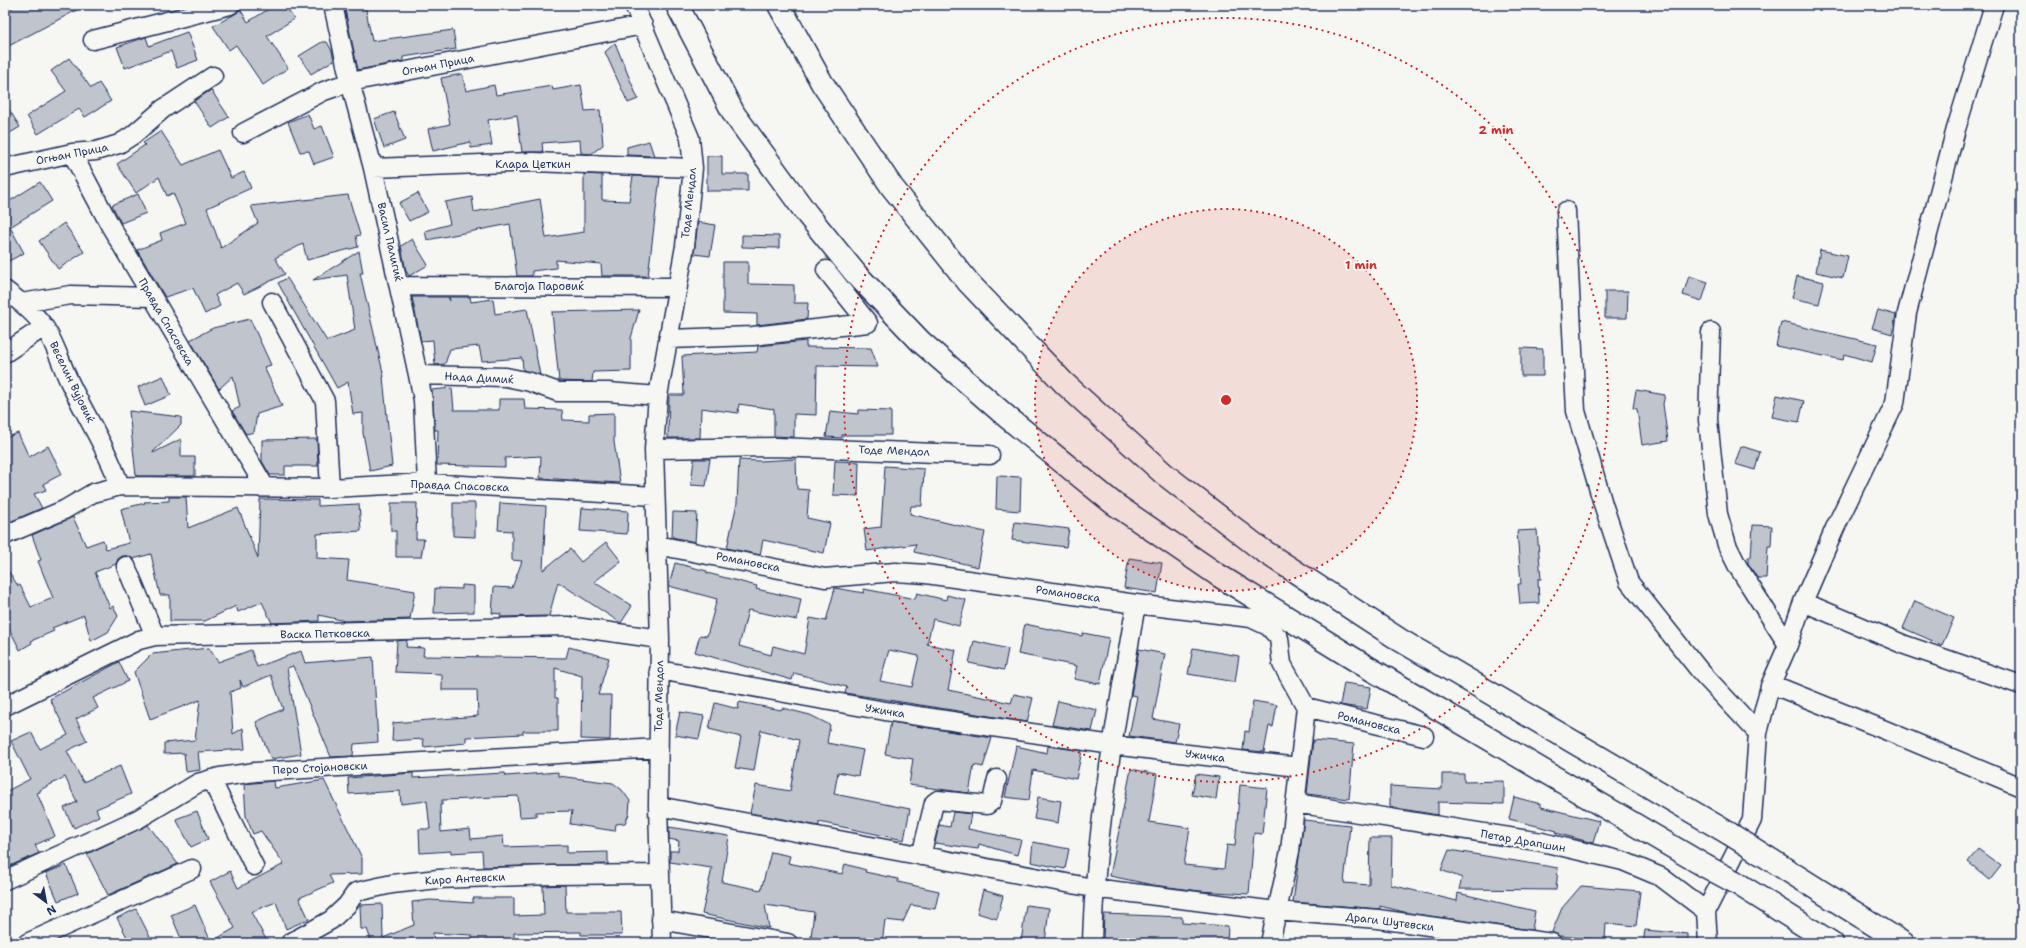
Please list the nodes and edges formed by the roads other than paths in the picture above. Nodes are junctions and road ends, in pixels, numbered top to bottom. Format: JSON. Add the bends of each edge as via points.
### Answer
{"nodes":[{"id":1,"x":230,"y":5,"type":"edge"},
{"id":2,"x":333,"y":5,"type":"edge"},
{"id":3,"x":634,"y":5,"type":"edge"},
{"id":4,"x":677,"y":5,"type":"edge"},
{"id":5,"x":779,"y":5,"type":"edge"},
{"id":6,"x":1994,"y":5,"type":"edge"},
{"id":7,"x":643,"y":25,"type":"junction"},
{"id":8,"x":93,"y":40,"type":"dead end"},
{"id":9,"x":213,"y":76,"type":"dead end"},
{"id":10,"x":350,"y":82,"type":"junction"},
{"id":11,"x":243,"y":133,"type":"dead end"},
{"id":12,"x":72,"y":153,"type":"junction"},
{"id":13,"x":5,"y":168,"type":"edge"},
{"id":14,"x":373,"y":168,"type":"junction"},
{"id":15,"x":694,"y":168,"type":"junction"},
{"id":16,"x":1566,"y":211,"type":"dead end"},
{"id":17,"x":826,"y":270,"type":"dead end"},
{"id":18,"x":400,"y":286,"type":"junction"},
{"id":19,"x":678,"y":287,"type":"junction"},
{"id":20,"x":5,"y":290,"type":"edge"},
{"id":21,"x":152,"y":297,"type":"junction"},
{"id":22,"x":272,"y":302,"type":"dead end"},
{"id":23,"x":21,"y":303,"type":"junction"},
{"id":24,"x":44,"y":327,"type":"junction"},
{"id":25,"x":1711,"y":332,"type":"dead end"},
{"id":26,"x":669,"y":339,"type":"junction"},
{"id":27,"x":5,"y":353,"type":"edge"},
{"id":28,"x":418,"y":375,"type":"junction"},
{"id":29,"x":658,"y":396,"type":"junction"},
{"id":30,"x":654,"y":449,"type":"junction"},
{"id":31,"x":990,"y":455,"type":"dead end"},
{"id":32,"x":427,"y":483,"type":"junction"},
{"id":33,"x":120,"y":486,"type":"junction"},
{"id":34,"x":265,"y":488,"type":"junction"},
{"id":35,"x":330,"y":488,"type":"junction"},
{"id":36,"x":655,"y":496,"type":"junction"},
{"id":37,"x":5,"y":535,"type":"edge"},
{"id":38,"x":657,"y":544,"type":"junction"},
{"id":39,"x":126,"y":566,"type":"dead end"},
{"id":40,"x":1803,"y":602,"type":"junction"},
{"id":41,"x":1136,"y":604,"type":"junction"},
{"id":42,"x":155,"y":636,"type":"junction"},
{"id":43,"x":660,"y":639,"type":"junction"},
{"id":44,"x":1788,"y":644,"type":"junction"},
{"id":45,"x":659,"y":670,"type":"junction"},
{"id":46,"x":1771,"y":684,"type":"junction"},
{"id":47,"x":2021,"y":685,"type":"edge"},
{"id":48,"x":5,"y":706,"type":"edge"},
{"id":49,"x":1306,"y":707,"type":"junction"},
{"id":50,"x":1758,"y":733,"type":"junction"},
{"id":51,"x":1424,"y":736,"type":"dead end"},
{"id":52,"x":1112,"y":746,"type":"junction"},
{"id":53,"x":658,"y":748,"type":"junction"},
{"id":54,"x":1298,"y":767,"type":"junction"},
{"id":55,"x":211,"y":779,"type":"junction"},
{"id":56,"x":997,"y":779,"type":"dead end"},
{"id":57,"x":2021,"y":787,"type":"edge"},
{"id":58,"x":1295,"y":803,"type":"junction"},
{"id":59,"x":658,"y":806,"type":"junction"},
{"id":60,"x":922,"y":856,"type":"junction"},
{"id":61,"x":254,"y":866,"type":"dead end"},
{"id":62,"x":192,"y":869,"type":"dead end"},
{"id":63,"x":659,"y":874,"type":"junction"},
{"id":64,"x":5,"y":880,"type":"edge"},
{"id":65,"x":1094,"y":888,"type":"junction"},
{"id":66,"x":1276,"y":911,"type":"junction"},
{"id":67,"x":1706,"y":911,"type":"junction"},
{"id":68,"x":661,"y":920,"type":"junction"},
{"id":69,"x":27,"y":943,"type":"edge"},
{"id":70,"x":291,"y":943,"type":"edge"},
{"id":71,"x":662,"y":943,"type":"edge"},
{"id":72,"x":788,"y":943,"type":"edge"},
{"id":73,"x":1092,"y":943,"type":"edge"},
{"id":74,"x":1270,"y":943,"type":"edge"},
{"id":75,"x":1552,"y":943,"type":"edge"},
{"id":76,"x":1708,"y":943,"type":"edge"},
{"id":77,"x":1832,"y":943,"type":"edge"},
{"id":78,"x":1903,"y":943,"type":"edge"}],
"edges":[{"from":1,"to":8,"type":"street"},
{"from":2,"to":10,"type":"street","name":"Васил Палигиќ"},
{"from":3,"to":7,"type":"street","name":"Тоде Мендол"},
{"from":4,"to":77,"type":"highway","bridge":true,"via":[[734,114],[806,214],[856,274],[921,342],[1007,417],[1113,503],[1218,575],[1362,664],[1735,882]]},
{"from":5,"to":78,"type":"highway","bridge":true,"via":[[822,82],[892,188],[969,283],[1064,382],[1163,473],[1262,550],[1400,640],[1730,834]]},
{"from":6,"to":40,"type":"street","via":[[1956,129],[1907,314],[1894,403]]},
{"from":7,"to":10,"type":"street","name":"Огњан Прица"},
{"from":7,"to":15,"type":"street","name":"Тоде Мендол","via":[[690,138]]},
{"from":9,"to":12,"type":"street","name":"Огњан Прица","via":[[162,109],[119,144],[96,151]]},
{"from":10,"to":11,"type":"street","name":"Огњан Прица","via":[[324,91]]},
{"from":10,"to":14,"type":"street","name":"Васил Палигиќ"},
{"from":12,"to":13,"type":"street","name":"Огњан Прица"},
{"from":12,"to":21,"type":"street","name":"Правда Спасовска"},
{"from":14,"to":15,"type":"street","name":"Клара Цеткин","via":[[533,162]]},
{"from":14,"to":18,"type":"street","name":"Васил Палигиќ"},
{"from":15,"to":19,"type":"street","name":"Тоде Мендол"},
{"from":16,"to":50,"type":"street","via":[[1576,411],[1603,504],[1630,582],[1700,671]]},
{"from":17,"to":26,"type":"street","via":[[868,323],[753,336]]},
{"from":18,"to":19,"type":"street","name":"Благоја Паровиќ"},
{"from":18,"to":28,"type":"street","name":"Васил Палигиќ"},
{"from":19,"to":26,"type":"street","name":"Тоде Мендол"},
{"from":20,"to":23,"type":"street","name":"Веселин Вујовиќ"},
{"from":21,"to":23,"type":"street","via":[[71,295]]},
{"from":21,"to":34,"type":"street","name":"Правда Спасовска"},
{"from":22,"to":35,"type":"street","via":[[325,401]]},
{"from":23,"to":24,"type":"street","name":"Веселин Вујовиќ"},
{"from":24,"to":27,"type":"street"},
{"from":24,"to":33,"type":"street","name":"Веселин Вујовиќ","via":[[69,381],[104,445]]},
{"from":25,"to":44,"type":"street","via":[[1708,420],[1718,514],[1727,545],[1738,567]]},
{"from":26,"to":29,"type":"street","name":"Тоде Мендол"},
{"from":28,"to":29,"type":"street","name":"Нада Димиќ","via":[[506,377],[558,392]]},
{"from":28,"to":32,"type":"street","name":"Васил Палигиќ","via":[[423,400]]},
{"from":29,"to":30,"type":"street","name":"Тоде Мендол"},
{"from":30,"to":31,"type":"street","name":"Тоде Мендол","via":[[776,447]]},
{"from":30,"to":36,"type":"street","name":"Тоде Мендол"},
{"from":32,"to":35,"type":"street","name":"Правда Спасовска"},
{"from":32,"to":36,"type":"street","name":"Правда Спасовска"},
{"from":33,"to":34,"type":"street","name":"Правда Спасовска"},
{"from":33,"to":37,"type":"street","name":"Правда Спасовска","via":[[94,493],[64,510]]},
{"from":34,"to":35,"type":"street","name":"Правда Спасовска"},
{"from":36,"to":38,"type":"street","name":"Тоде Мендол"},
{"from":38,"to":41,"type":"street","name":"Романовска","via":[[825,578],[895,572],[926,574]]},
{"from":38,"to":43,"type":"street","name":"Тоде Мендол"},
{"from":39,"to":42,"type":"street"},
{"from":40,"to":44,"type":"street"},
{"from":40,"to":47,"type":"street","via":[[1905,645]]},
{"from":41,"to":49,"type":"street","name":"Романовска","via":[[1251,618],[1268,626],[1278,638],[1282,664]]},
{"from":41,"to":52,"type":"street"},
{"from":42,"to":43,"type":"street","name":"Васка Петковска","via":[[568,626]]},
{"from":42,"to":48,"type":"street","name":"Васка Петковска","via":[[139,640]]},
{"from":43,"to":45,"type":"street","name":"Тоде Мендол"},
{"from":44,"to":46,"type":"street"},
{"from":45,"to":52,"type":"street","name":"Ужичка","via":[[885,711]]},
{"from":45,"to":53,"type":"street","name":"Тоде Мендол"},
{"from":46,"to":50,"type":"street"},
{"from":46,"to":57,"type":"street"},
{"from":49,"to":51,"type":"street","name":"Романовска"},
{"from":49,"to":54,"type":"street"},
{"from":50,"to":67,"type":"street","via":[[1752,820]]},
{"from":52,"to":54,"type":"street","name":"Ужичка"},
{"from":52,"to":65,"type":"street"},
{"from":53,"to":55,"type":"street","name":"Перо Стојановски","via":[[255,772]]},
{"from":53,"to":59,"type":"street","name":"Тоде Мендол"},
{"from":54,"to":58,"type":"street"},
{"from":55,"to":61,"type":"street"},
{"from":55,"to":64,"type":"street","name":"Перо Стојановски","via":[[198,783],[138,819]]},
{"from":56,"to":60,"type":"street","via":[[992,801],[987,805],[938,800],[934,803]]},
{"from":58,"to":66,"type":"street","via":[[1290,851]]},
{"from":58,"to":67,"type":"street","name":"Петар Драпшин","via":[[1542,842],[1623,861],[1661,877]]},
{"from":59,"to":60,"type":"street","name":"Драги Шутевски"},
{"from":59,"to":63,"type":"street","name":"Тоде Мендол"},
{"from":60,"to":65,"type":"street","name":"Драги Шутевски"},
{"from":62,"to":69,"type":"street"},
{"from":63,"to":68,"type":"street","name":"Тоде Мендол"},
{"from":63,"to":70,"type":"street","name":"Киро Антевски","via":[[477,877],[379,886],[356,892],[331,920]]},
{"from":65,"to":66,"type":"street","name":"Драги Шутевски"},
{"from":65,"to":73,"type":"street"},
{"from":66,"to":74,"type":"street"},
{"from":66,"to":75,"type":"street","name":"Драги Шутевски","via":[[1378,919]]},
{"from":67,"to":76,"type":"street"},
{"from":68,"to":71,"type":"street","name":"Тоде Мендол"},
{"from":68,"to":72,"type":"street"}]}
